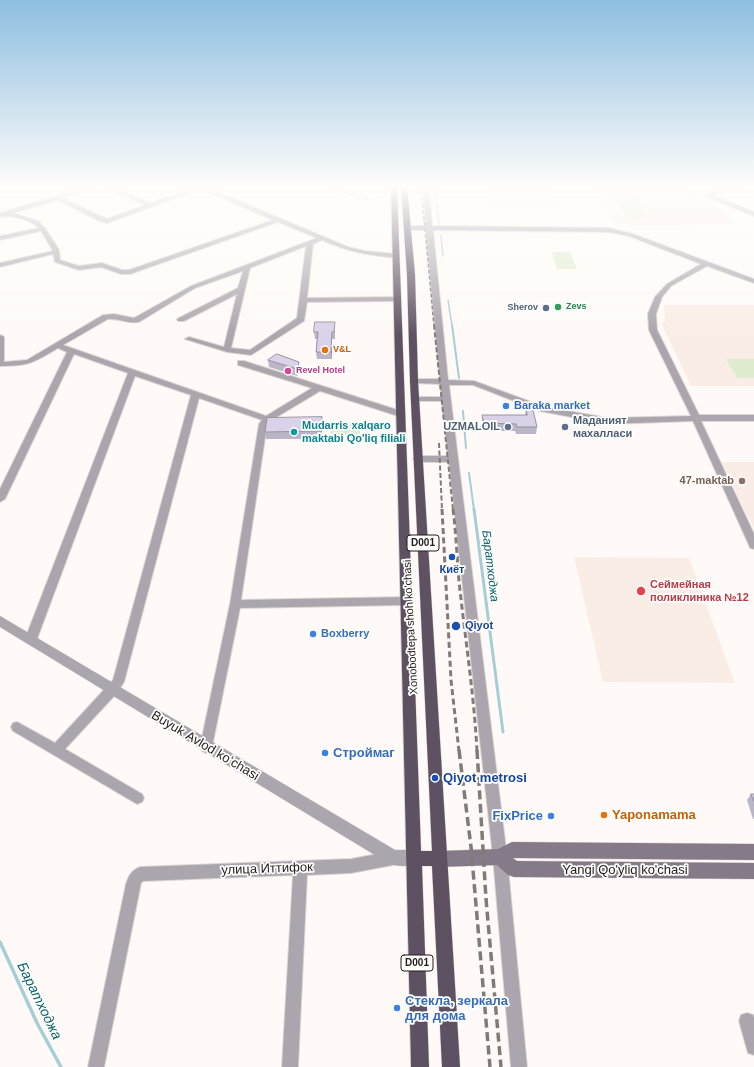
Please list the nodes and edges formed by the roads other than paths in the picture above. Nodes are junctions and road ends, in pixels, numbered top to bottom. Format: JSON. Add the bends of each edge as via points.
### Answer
{"nodes":[{"id":1,"x":11,"y":236,"type":"edge"},
{"id":2,"x":47,"y":236,"type":"edge"},
{"id":3,"x":233,"y":236,"type":"edge"},
{"id":4,"x":317,"y":236,"type":"edge"},
{"id":5,"x":395,"y":236,"type":"edge"},
{"id":6,"x":407,"y":236,"type":"edge"},
{"id":7,"x":430,"y":236,"type":"edge"},
{"id":8,"x":633,"y":236,"type":"edge"},
{"id":9,"x":0,"y":238,"type":"edge"},
{"id":10,"x":323,"y":238,"type":"junction"},
{"id":11,"x":310,"y":243,"type":"junction"},
{"id":12,"x":55,"y":252,"type":"junction"},
{"id":13,"x":396,"y":256,"type":"junction"},
{"id":14,"x":707,"y":263,"type":"junction"},
{"id":15,"x":0,"y":265,"type":"edge"},
{"id":16,"x":247,"y":267,"type":"junction"},
{"id":17,"x":754,"y":281,"type":"edge"},
{"id":18,"x":242,"y":289,"type":"junction"},
{"id":19,"x":397,"y":299,"type":"junction"},
{"id":20,"x":303,"y":300,"type":"junction"},
{"id":21,"x":181,"y":319,"type":"dead end"},
{"id":22,"x":0,"y":337,"type":"edge"},
{"id":23,"x":189,"y":339,"type":"dead end"},
{"id":24,"x":58,"y":346,"type":"junction"},
{"id":25,"x":72,"y":350,"type":"junction"},
{"id":26,"x":227,"y":350,"type":"junction"},
{"id":27,"x":0,"y":363,"type":"edge"},
{"id":28,"x":241,"y":363,"type":"dead end"},
{"id":29,"x":133,"y":371,"type":"junction"},
{"id":30,"x":414,"y":381,"type":"junction"},
{"id":31,"x":444,"y":381,"type":"junction"},
{"id":32,"x":318,"y":388,"type":"junction"},
{"id":33,"x":196,"y":393,"type":"junction"},
{"id":34,"x":416,"y":399,"type":"junction"},
{"id":35,"x":446,"y":399,"type":"junction"},
{"id":36,"x":401,"y":414,"type":"junction"},
{"id":37,"x":696,"y":418,"type":"junction"},
{"id":38,"x":754,"y":418,"type":"edge"},
{"id":39,"x":267,"y":419,"type":"junction"},
{"id":40,"x":418,"y":459,"type":"junction"},
{"id":41,"x":453,"y":459,"type":"junction"},
{"id":42,"x":0,"y":499,"type":"edge"},
{"id":43,"x":403,"y":511,"type":"junction"},
{"id":44,"x":421,"y":511,"type":"junction"},
{"id":45,"x":754,"y":545,"type":"edge"},
{"id":46,"x":406,"y":601,"type":"junction"},
{"id":47,"x":235,"y":604,"type":"junction"},
{"id":48,"x":0,"y":621,"type":"edge"},
{"id":49,"x":31,"y":639,"type":"junction"},
{"id":50,"x":112,"y":690,"type":"junction"},
{"id":51,"x":17,"y":726,"type":"dead end"},
{"id":52,"x":206,"y":746,"type":"junction"},
{"id":53,"x":56,"y":750,"type":"junction"},
{"id":54,"x":137,"y":798,"type":"dead end"},
{"id":55,"x":754,"y":852,"type":"edge"},
{"id":56,"x":500,"y":857,"type":"junction"},
{"id":57,"x":393,"y":858,"type":"junction"},
{"id":58,"x":413,"y":858,"type":"junction"},
{"id":59,"x":439,"y":859,"type":"junction"},
{"id":60,"x":300,"y":869,"type":"junction"},
{"id":61,"x":754,"y":871,"type":"edge"},
{"id":62,"x":747,"y":1021,"type":"dead end"},
{"id":63,"x":754,"y":1047,"type":"edge"},
{"id":64,"x":96,"y":1067,"type":"edge"},
{"id":65,"x":290,"y":1067,"type":"edge"},
{"id":66,"x":420,"y":1067,"type":"edge"},
{"id":67,"x":451,"y":1067,"type":"edge"},
{"id":68,"x":518,"y":1067,"type":"edge"}],
"edges":[{"from":1,"to":9,"type":"street"},
{"from":2,"to":12,"type":"street"},
{"from":3,"to":12,"type":"street","via":[[130,272],[102,265],[79,268],[57,261]]},
{"from":4,"to":10,"type":"street"},
{"from":5,"to":13,"type":"highway","name":"Xonobodtepa shoh ko'chasi","number":"D001"},
{"from":6,"to":30,"type":"highway","name":"Xonobodtepa shoh ko'chasi","number":"D001","via":[[411,275]]},
{"from":7,"to":31,"type":"street"},
{"from":8,"to":14,"type":"street"},
{"from":10,"to":11,"type":"street"},
{"from":10,"to":13,"type":"street","via":[[359,251]]},
{"from":11,"to":16,"type":"street"},
{"from":11,"to":20,"type":"street"},
{"from":12,"to":15,"type":"street"},
{"from":13,"to":19,"type":"highway","name":"Xonobodtepa shoh ko'chasi","number":"D001"},
{"from":14,"to":17,"type":"street"},
{"from":14,"to":37,"type":"street","via":[[669,285],[659,297],[652,314],[653,330]]},
{"from":16,"to":18,"type":"street"},
{"from":16,"to":24,"type":"street","via":[[193,287],[134,321],[114,316],[106,317]]},
{"from":18,"to":21,"type":"street"},
{"from":18,"to":26,"type":"street"},
{"from":19,"to":20,"type":"street"},
{"from":19,"to":36,"type":"highway","name":"Xonobodtepa shoh ko'chasi","number":"D001"},
{"from":20,"to":26,"type":"street","via":[[301,319],[254,351],[248,353]]},
{"from":22,"to":27,"type":"street"},
{"from":23,"to":26,"type":"street"},
{"from":24,"to":25,"type":"street"},
{"from":24,"to":27,"type":"street","via":[[29,362]]},
{"from":25,"to":29,"type":"street"},
{"from":25,"to":42,"type":"street"},
{"from":28,"to":32,"type":"street"},
{"from":29,"to":33,"type":"street"},
{"from":29,"to":49,"type":"street"},
{"from":30,"to":31,"type":"street"},
{"from":30,"to":34,"type":"highway","name":"Xonobodtepa shoh ko'chasi","number":"D001"},
{"from":31,"to":35,"type":"street"},
{"from":31,"to":37,"type":"street","via":[[474,383],[543,409],[608,421]]},
{"from":32,"to":36,"type":"street"},
{"from":32,"to":39,"type":"street"},
{"from":33,"to":39,"type":"street"},
{"from":33,"to":50,"type":"street","via":[[118,682]]},
{"from":34,"to":35,"type":"street"},
{"from":34,"to":40,"type":"highway","name":"Xonobodtepa shoh ko'chasi","number":"D001"},
{"from":35,"to":41,"type":"street"},
{"from":36,"to":43,"type":"highway","name":"Xonobodtepa shoh ko'chasi","number":"D001"},
{"from":37,"to":38,"type":"street"},
{"from":37,"to":45,"type":"street"},
{"from":39,"to":47,"type":"street","via":[[263,424]]},
{"from":40,"to":41,"type":"street"},
{"from":40,"to":44,"type":"highway","name":"Xonobodtepa shoh ko'chasi","number":"D001"},
{"from":41,"to":56,"type":"street"},
{"from":43,"to":44,"type":"highway"},
{"from":43,"to":46,"type":"highway","name":"Xonobodtepa shoh ko'chasi","number":"D001"},
{"from":44,"to":59,"type":"highway","name":"Xonobodtepa shoh ko'chasi","number":"D001"},
{"from":46,"to":47,"type":"street"},
{"from":46,"to":58,"type":"highway","name":"Xonobodtepa shoh ko'chasi","number":"D001"},
{"from":47,"to":52,"type":"street"},
{"from":48,"to":49,"type":"street","name":"Buyuk Avlod koʻchasi"},
{"from":49,"to":50,"type":"street","name":"Buyuk Avlod koʻchasi"},
{"from":50,"to":52,"type":"street","name":"Buyuk Avlod koʻchasi"},
{"from":50,"to":53,"type":"street"},
{"from":51,"to":53,"type":"street"},
{"from":52,"to":57,"type":"street","name":"Buyuk Avlod koʻchasi"},
{"from":53,"to":54,"type":"street"},
{"from":55,"to":56,"type":"main road","name":"Yangi Qo'yliq ko'chasi","via":[[512,850]]},
{"from":56,"to":59,"type":"main road","name":"Yangi Qo'yliq ko'chasi"},
{"from":56,"to":61,"type":"main road","name":"Yangi Qo'yliq ko'chasi","via":[[514,869]]},
{"from":56,"to":68,"type":"street"},
{"from":57,"to":58,"type":"street"},
{"from":57,"to":60,"type":"street","name":"улица Иттифок","via":[[351,866]]},
{"from":58,"to":59,"type":"highway"},
{"from":58,"to":66,"type":"highway","name":"Xonobodtepa shoh ko'chasi","number":"D001"},
{"from":59,"to":67,"type":"highway","name":"Xonobodtepa shoh ko'chasi","number":"D001"},
{"from":60,"to":64,"type":"street","name":"улица Иттифок","via":[[140,874],[135,878]]},
{"from":60,"to":65,"type":"street"},
{"from":62,"to":63,"type":"street"}]}
